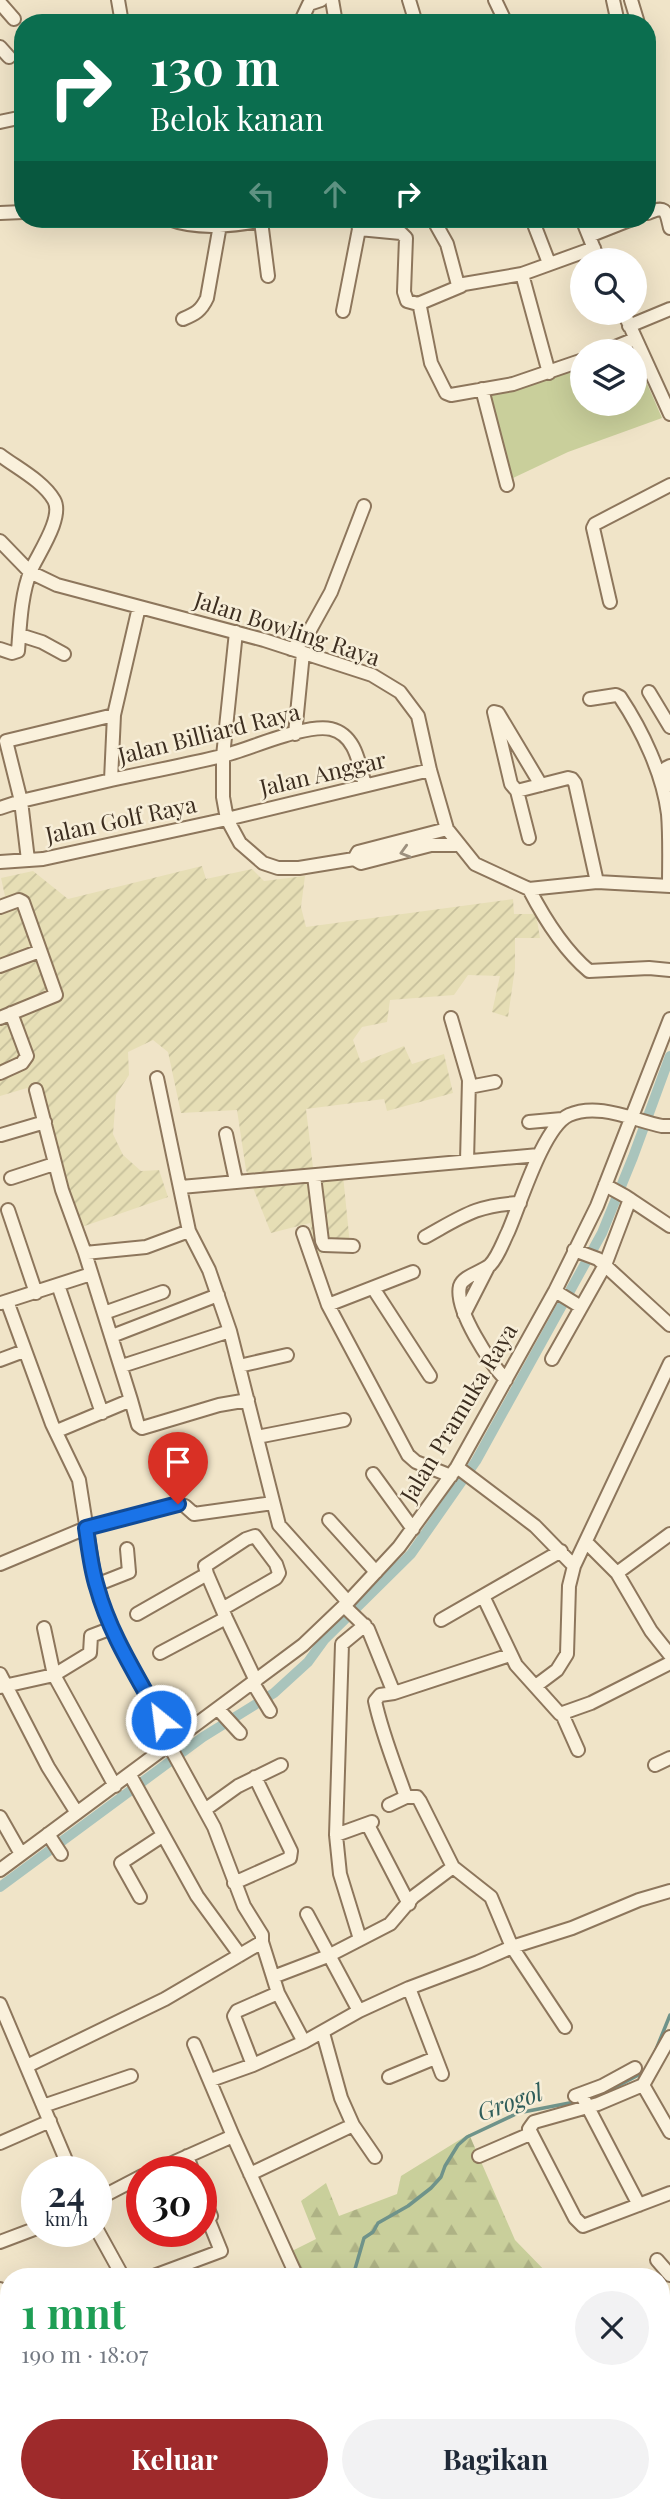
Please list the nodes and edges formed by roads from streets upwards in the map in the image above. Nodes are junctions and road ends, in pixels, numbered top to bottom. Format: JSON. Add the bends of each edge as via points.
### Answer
{"nodes":[{"id":1,"x":321,"y":0,"type":"edge"},
{"id":2,"x":0,"y":3,"type":"edge"},
{"id":3,"x":304,"y":14,"type":"edge"},
{"id":4,"x":14,"y":19,"type":"dead end"},
{"id":5,"x":0,"y":202,"type":"edge"},
{"id":6,"x":656,"y":209,"type":"edge"},
{"id":7,"x":0,"y":213,"type":"edge"},
{"id":8,"x":219,"y":228,"type":"edge"},
{"id":9,"x":267,"y":228,"type":"edge"},
{"id":10,"x":357,"y":228,"type":"edge"},
{"id":11,"x":376,"y":228,"type":"edge"},
{"id":12,"x":438,"y":228,"type":"edge"},
{"id":13,"x":536,"y":228,"type":"edge"},
{"id":14,"x":586,"y":228,"type":"edge"},
{"id":15,"x":620,"y":228,"type":"edge"},
{"id":16,"x":670,"y":228,"type":"edge"},
{"id":17,"x":594,"y":248,"type":"edge"},
{"id":18,"x":570,"y":256,"type":"edge"},
{"id":19,"x":550,"y":263,"type":"junction"},
{"id":20,"x":522,"y":274,"type":"junction"},
{"id":21,"x":268,"y":276,"type":"dead end"},
{"id":22,"x":461,"y":286,"type":"junction"},
{"id":23,"x":418,"y":304,"type":"junction"},
{"id":24,"x":670,"y":309,"type":"edge"},
{"id":25,"x":343,"y":311,"type":"dead end"},
{"id":26,"x":647,"y":314,"type":"edge"},
{"id":27,"x":183,"y":319,"type":"dead end"},
{"id":28,"x":629,"y":325,"type":"edge"},
{"id":29,"x":635,"y":339,"type":"edge"},
{"id":30,"x":570,"y":365,"type":"edge"},
{"id":31,"x":647,"y":365,"type":"edge"},
{"id":32,"x":549,"y":373,"type":"junction"},
{"id":33,"x":482,"y":389,"type":"junction"},
{"id":34,"x":670,"y":414,"type":"edge"},
{"id":35,"x":0,"y":455,"type":"edge"},
{"id":36,"x":508,"y":485,"type":"dead end"},
{"id":37,"x":670,"y":485,"type":"edge"},
{"id":38,"x":364,"y":506,"type":"dead end"},
{"id":39,"x":0,"y":541,"type":"edge"},
{"id":40,"x":30,"y":572,"type":"junction"},
{"id":41,"x":610,"y":602,"type":"dead end"},
{"id":42,"x":139,"y":607,"type":"junction"},
{"id":43,"x":236,"y":632,"type":"junction"},
{"id":44,"x":20,"y":635,"type":"junction"},
{"id":45,"x":0,"y":649,"type":"edge"},
{"id":46,"x":297,"y":651,"type":"junction"},
{"id":47,"x":64,"y":654,"type":"dead end"},
{"id":48,"x":649,"y":692,"type":"dead end"},
{"id":49,"x":590,"y":699,"type":"dead end"},
{"id":50,"x":114,"y":715,"type":"junction"},
{"id":51,"x":670,"y":727,"type":"edge"},
{"id":52,"x":295,"y":734,"type":"junction"},
{"id":53,"x":223,"y":756,"type":"junction"},
{"id":54,"x":670,"y":766,"type":"edge"},
{"id":55,"x":429,"y":770,"type":"junction"},
{"id":56,"x":111,"y":780,"type":"junction"},
{"id":57,"x":365,"y":785,"type":"junction"},
{"id":58,"x":541,"y":785,"type":"junction"},
{"id":59,"x":670,"y":789,"type":"edge"},
{"id":60,"x":517,"y":791,"type":"junction"},
{"id":61,"x":21,"y":801,"type":"junction"},
{"id":62,"x":0,"y":808,"type":"edge"},
{"id":63,"x":227,"y":818,"type":"junction"},
{"id":64,"x":447,"y":829,"type":"junction"},
{"id":65,"x":529,"y":838,"type":"dead end"},
{"id":66,"x":457,"y":845,"type":"junction"},
{"id":67,"x":354,"y":859,"type":"junction"},
{"id":68,"x":28,"y":860,"type":"junction"},
{"id":69,"x":0,"y":862,"type":"edge"},
{"id":70,"x":597,"y":882,"type":"junction"},
{"id":71,"x":670,"y":886,"type":"edge"},
{"id":72,"x":529,"y":889,"type":"junction"},
{"id":73,"x":0,"y":907,"type":"edge"},
{"id":74,"x":40,"y":951,"type":"junction"},
{"id":75,"x":0,"y":967,"type":"edge"},
{"id":76,"x":670,"y":970,"type":"edge"},
{"id":77,"x":5,"y":1015,"type":"edge"},
{"id":78,"x":451,"y":1018,"type":"dead end"},
{"id":79,"x":670,"y":1019,"type":"edge"},
{"id":80,"x":0,"y":1073,"type":"edge"},
{"id":81,"x":157,"y":1078,"type":"dead end"},
{"id":82,"x":495,"y":1082,"type":"dead end"},
{"id":83,"x":469,"y":1087,"type":"junction"},
{"id":84,"x":36,"y":1090,"type":"dead end"},
{"id":85,"x":562,"y":1119,"type":"junction"},
{"id":86,"x":45,"y":1122,"type":"junction"},
{"id":87,"x":528,"y":1122,"type":"dead end"},
{"id":88,"x":655,"y":1124,"type":"edge"},
{"id":89,"x":226,"y":1134,"type":"dead end"},
{"id":90,"x":1,"y":1135,"type":"edge"},
{"id":91,"x":539,"y":1155,"type":"junction"},
{"id":92,"x":467,"y":1161,"type":"junction"},
{"id":93,"x":54,"y":1164,"type":"junction"},
{"id":94,"x":314,"y":1176,"type":"junction"},
{"id":95,"x":11,"y":1178,"type":"dead end"},
{"id":96,"x":236,"y":1181,"type":"junction"},
{"id":97,"x":181,"y":1187,"type":"junction"},
{"id":98,"x":609,"y":1188,"type":"junction"},
{"id":99,"x":628,"y":1197,"type":"junction"},
{"id":100,"x":520,"y":1203,"type":"junction"},
{"id":101,"x":8,"y":1210,"type":"dead end"},
{"id":102,"x":670,"y":1226,"type":"edge"},
{"id":103,"x":189,"y":1231,"type":"junction"},
{"id":104,"x":303,"y":1233,"type":"dead end"},
{"id":105,"x":425,"y":1237,"type":"dead end"},
{"id":106,"x":353,"y":1246,"type":"dead end"},
{"id":107,"x":578,"y":1251,"type":"junction"},
{"id":108,"x":85,"y":1253,"type":"junction"},
{"id":109,"x":601,"y":1262,"type":"junction"},
{"id":110,"x":413,"y":1272,"type":"dead end"},
{"id":111,"x":91,"y":1274,"type":"junction"},
{"id":112,"x":58,"y":1285,"type":"junction"},
{"id":113,"x":373,"y":1288,"type":"junction"},
{"id":114,"x":163,"y":1292,"type":"dead end"},
{"id":115,"x":36,"y":1293,"type":"junction"},
{"id":116,"x":218,"y":1295,"type":"junction"},
{"id":117,"x":568,"y":1299,"type":"junction"},
{"id":118,"x":4,"y":1302,"type":"edge"},
{"id":119,"x":328,"y":1305,"type":"junction"},
{"id":120,"x":104,"y":1312,"type":"junction"},
{"id":121,"x":670,"y":1325,"type":"edge"},
{"id":122,"x":230,"y":1331,"type":"junction"},
{"id":123,"x":112,"y":1336,"type":"junction"},
{"id":124,"x":24,"y":1351,"type":"junction"},
{"id":125,"x":286,"y":1355,"type":"dead end"},
{"id":126,"x":552,"y":1359,"type":"dead end"},
{"id":127,"x":0,"y":1360,"type":"edge"},
{"id":128,"x":670,"y":1363,"type":"edge"},
{"id":129,"x":122,"y":1366,"type":"junction"},
{"id":130,"x":239,"y":1366,"type":"junction"},
{"id":131,"x":430,"y":1376,"type":"dead end"},
{"id":132,"x":506,"y":1380,"type":"junction"},
{"id":133,"x":131,"y":1400,"type":"junction"},
{"id":134,"x":248,"y":1400,"type":"junction"},
{"id":135,"x":102,"y":1413,"type":"junction"},
{"id":136,"x":344,"y":1420,"type":"dead end"},
{"id":137,"x":57,"y":1431,"type":"junction"},
{"id":138,"x":257,"y":1437,"type":"junction"},
{"id":139,"x":457,"y":1471,"type":"junction"},
{"id":140,"x":373,"y":1474,"type":"dead end"},
{"id":141,"x":273,"y":1503,"type":"junction"},
{"id":142,"x":329,"y":1520,"type":"dead end"},
{"id":143,"x":86,"y":1528,"type":"junction"},
{"id":144,"x":413,"y":1529,"type":"junction"},
{"id":145,"x":670,"y":1534,"type":"edge"},
{"id":146,"x":587,"y":1543,"type":"junction"},
{"id":147,"x":127,"y":1549,"type":"dead end"},
{"id":148,"x":561,"y":1551,"type":"junction"},
{"id":149,"x":0,"y":1564,"type":"edge"},
{"id":150,"x":574,"y":1566,"type":"junction"},
{"id":151,"x":376,"y":1572,"type":"junction"},
{"id":152,"x":617,"y":1573,"type":"junction"},
{"id":153,"x":207,"y":1574,"type":"junction"},
{"id":154,"x":96,"y":1585,"type":"junction"},
{"id":155,"x":483,"y":1596,"type":"junction"},
{"id":156,"x":347,"y":1606,"type":"junction"},
{"id":157,"x":137,"y":1614,"type":"dead end"},
{"id":158,"x":224,"y":1614,"type":"junction"},
{"id":159,"x":441,"y":1620,"type":"dead end"},
{"id":160,"x":363,"y":1624,"type":"junction"},
{"id":161,"x":112,"y":1628,"type":"junction"},
{"id":162,"x":44,"y":1629,"type":"dead end"},
{"id":163,"x":160,"y":1653,"type":"dead end"},
{"id":164,"x":510,"y":1655,"type":"junction"},
{"id":165,"x":670,"y":1655,"type":"edge"},
{"id":166,"x":670,"y":1663,"type":"edge"},
{"id":167,"x":54,"y":1675,"type":"junction"},
{"id":168,"x":2,"y":1683,"type":"edge"},
{"id":169,"x":537,"y":1685,"type":"junction"},
{"id":170,"x":394,"y":1693,"type":"junction"},
{"id":171,"x":261,"y":1695,"type":"junction"},
{"id":172,"x":562,"y":1714,"type":"junction"},
{"id":173,"x":224,"y":1715,"type":"junction"},
{"id":174,"x":240,"y":1733,"type":"dead end"},
{"id":175,"x":171,"y":1746,"type":"junction"},
{"id":176,"x":578,"y":1750,"type":"dead end"},
{"id":177,"x":670,"y":1758,"type":"edge"},
{"id":178,"x":281,"y":1765,"type":"dead end"},
{"id":179,"x":655,"y":1765,"type":"dead end"},
{"id":180,"x":131,"y":1777,"type":"junction"},
{"id":181,"x":255,"y":1777,"type":"junction"},
{"id":182,"x":115,"y":1786,"type":"junction"},
{"id":183,"x":406,"y":1797,"type":"junction"},
{"id":184,"x":389,"y":1805,"type":"dead end"},
{"id":185,"x":206,"y":1809,"type":"junction"},
{"id":186,"x":77,"y":1813,"type":"junction"},
{"id":187,"x":0,"y":1816,"type":"edge"},
{"id":188,"x":337,"y":1835,"type":"junction"},
{"id":189,"x":162,"y":1836,"type":"junction"},
{"id":190,"x":21,"y":1854,"type":"junction"},
{"id":191,"x":453,"y":1867,"type":"junction"},
{"id":192,"x":0,"y":1870,"type":"edge"},
{"id":193,"x":234,"y":1883,"type":"junction"},
{"id":194,"x":670,"y":1891,"type":"edge"},
{"id":195,"x":140,"y":1897,"type":"dead end"},
{"id":196,"x":409,"y":1904,"type":"junction"},
{"id":197,"x":307,"y":1914,"type":"dead end"},
{"id":198,"x":360,"y":1939,"type":"junction"},
{"id":199,"x":262,"y":1942,"type":"junction"},
{"id":200,"x":512,"y":1947,"type":"junction"},
{"id":201,"x":240,"y":1955,"type":"junction"},
{"id":202,"x":328,"y":1955,"type":"junction"},
{"id":203,"x":273,"y":1978,"type":"junction"},
{"id":204,"x":409,"y":1988,"type":"junction"},
{"id":205,"x":278,"y":1993,"type":"junction"},
{"id":206,"x":0,"y":2004,"type":"edge"},
{"id":207,"x":359,"y":2011,"type":"junction"},
{"id":208,"x":565,"y":2027,"type":"dead end"},
{"id":209,"x":323,"y":2033,"type":"junction"},
{"id":210,"x":670,"y":2037,"type":"edge"},
{"id":211,"x":304,"y":2042,"type":"junction"},
{"id":212,"x":194,"y":2045,"type":"dead end"},
{"id":213,"x":435,"y":2058,"type":"junction"},
{"id":214,"x":253,"y":2065,"type":"junction"},
{"id":215,"x":27,"y":2066,"type":"junction"},
{"id":216,"x":635,"y":2068,"type":"dead end"},
{"id":217,"x":442,"y":2074,"type":"dead end"},
{"id":218,"x":131,"y":2076,"type":"dead end"},
{"id":219,"x":389,"y":2077,"type":"dead end"},
{"id":220,"x":211,"y":2081,"type":"junction"},
{"id":221,"x":643,"y":2085,"type":"junction"},
{"id":222,"x":43,"y":2106,"type":"junction"},
{"id":223,"x":587,"y":2108,"type":"junction"},
{"id":224,"x":50,"y":2121,"type":"junction"},
{"id":225,"x":353,"y":2124,"type":"junction"},
{"id":226,"x":670,"y":2133,"type":"edge"},
{"id":227,"x":530,"y":2134,"type":"junction"},
{"id":228,"x":233,"y":2136,"type":"junction"},
{"id":229,"x":0,"y":2143,"type":"edge"},
{"id":230,"x":64,"y":2156,"type":"edge"},
{"id":231,"x":187,"y":2156,"type":"edge"},
{"id":232,"x":480,"y":2156,"type":"dead end"},
{"id":233,"x":375,"y":2157,"type":"dead end"},
{"id":234,"x":250,"y":2174,"type":"junction"},
{"id":235,"x":670,"y":2193,"type":"edge"},
{"id":236,"x":639,"y":2206,"type":"junction"},
{"id":237,"x":21,"y":2234,"type":"edge"},
{"id":238,"x":217,"y":2241,"type":"edge"},
{"id":239,"x":0,"y":2242,"type":"edge"},
{"id":240,"x":106,"y":2247,"type":"edge"},
{"id":241,"x":657,"y":2260,"type":"dead end"},
{"id":242,"x":117,"y":2268,"type":"edge"},
{"id":243,"x":175,"y":2268,"type":"edge"},
{"id":244,"x":293,"y":2268,"type":"edge"},
{"id":245,"x":664,"y":2268,"type":"edge"}],
"edges":[{"from":1,"to":3,"type":"street","via":[[309,4]]},
{"from":2,"to":4,"type":"street"},
{"from":5,"to":7,"type":"street"},
{"from":6,"to":16,"type":"street","via":[[666,213]]},
{"from":8,"to":27,"type":"street","via":[[207,298],[202,308]]},
{"from":9,"to":21,"type":"street"},
{"from":10,"to":25,"type":"street"},
{"from":11,"to":23,"type":"street","via":[[407,238],[404,292],[407,301]]},
{"from":12,"to":22,"type":"street"},
{"from":13,"to":19,"type":"street"},
{"from":14,"to":17,"type":"street"},
{"from":15,"to":17,"type":"street"},
{"from":18,"to":19,"type":"street"},
{"from":19,"to":20,"type":"street"},
{"from":20,"to":22,"type":"street"},
{"from":20,"to":32,"type":"street"},
{"from":22,"to":23,"type":"street"},
{"from":23,"to":33,"type":"street","via":[[431,363],[446,393],[451,396]]},
{"from":24,"to":26,"type":"street"},
{"from":28,"to":29,"type":"street"},
{"from":30,"to":32,"type":"street"},
{"from":31,"to":34,"type":"street"},
{"from":32,"to":33,"type":"street"},
{"from":33,"to":36,"type":"street"},
{"from":35,"to":40,"type":"street","via":[[55,501],[57,511]]},
{"from":37,"to":41,"type":"street","via":[[594,524]]},
{"from":38,"to":46,"type":"street","via":[[331,592]]},
{"from":39,"to":40,"type":"street"},
{"from":40,"to":42,"type":"street","name":"Jalan Bowling Raya","via":[[57,585]]},
{"from":40,"to":44,"type":"street"},
{"from":42,"to":43,"type":"street","name":"Jalan Bowling Raya"},
{"from":42,"to":50,"type":"street","name":"Jalan Billiard Raya"},
{"from":43,"to":46,"type":"street","name":"Jalan Bowling Raya"},
{"from":43,"to":53,"type":"street"},
{"from":44,"to":45,"type":"street","via":[[18,652]]},
{"from":44,"to":47,"type":"street"},
{"from":46,"to":52,"type":"street"},
{"from":46,"to":55,"type":"street","name":"Jalan Bowling Raya","via":[[372,675],[400,692],[418,716]]},
{"from":48,"to":51,"type":"street"},
{"from":49,"to":71,"type":"street","via":[[620,697],[645,743],[667,805]]},
{"from":50,"to":56,"type":"street","name":"Jalan Billiard Raya"},
{"from":50,"to":61,"type":"street","via":[[8,739]]},
{"from":52,"to":53,"type":"street","name":"Jalan Billiard Raya"},
{"from":52,"to":57,"type":"street","name":"Jalan Billiard Raya","via":[[312,728],[331,729],[347,739]]},
{"from":53,"to":56,"type":"street","name":"Jalan Billiard Raya"},
{"from":53,"to":63,"type":"street"},
{"from":54,"to":59,"type":"street","via":[[664,772]]},
{"from":55,"to":57,"type":"street","name":"Jalan Anggar"},
{"from":55,"to":64,"type":"street","name":"Jalan Bowling Raya"},
{"from":56,"to":61,"type":"street","name":"Jalan Billiard Raya"},
{"from":57,"to":63,"type":"street","name":"Jalan Anggar"},
{"from":58,"to":60,"type":"street"},
{"from":58,"to":60,"type":"street","via":[[496,712],[493,715],[511,784]]},
{"from":58,"to":70,"type":"street","via":[[568,778],[575,783]]},
{"from":60,"to":65,"type":"street"},
{"from":61,"to":62,"type":"street","name":"Jalan Billiard Raya"},
{"from":61,"to":68,"type":"street"},
{"from":63,"to":67,"type":"street","name":"Jalan Golf Raya","via":[[240,843],[263,863],[278,868]]},
{"from":63,"to":68,"type":"street","name":"Jalan Golf Raya"},
{"from":64,"to":66,"type":"street"},
{"from":64,"to":67,"type":"street","name":"Jalan Golf Raya","via":[[358,852]]},
{"from":66,"to":67,"type":"street","name":"Jalan Golf Raya","one_way":true,"via":[[431,845],[361,863]]},
{"from":66,"to":72,"type":"street","via":[[475,864]]},
{"from":68,"to":69,"type":"street","name":"Jalan Golf Raya"},
{"from":70,"to":71,"type":"street"},
{"from":70,"to":72,"type":"street"},
{"from":72,"to":76,"type":"street","via":[[541,912],[589,971]]},
{"from":73,"to":74,"type":"street","via":[[23,902]]},
{"from":74,"to":75,"type":"street"},
{"from":74,"to":77,"type":"street","via":[[56,995]]},
{"from":77,"to":80,"type":"street","via":[[27,1056]]},
{"from":78,"to":83,"type":"street"},
{"from":79,"to":88,"type":"street","name":"Jalan Pramuka Raya"},
{"from":81,"to":97,"type":"street"},
{"from":82,"to":83,"type":"street"},
{"from":83,"to":92,"type":"street"},
{"from":84,"to":86,"type":"street"},
{"from":85,"to":87,"type":"street"},
{"from":85,"to":88,"type":"street","via":[[598,1110]]},
{"from":85,"to":91,"type":"street"},
{"from":86,"to":90,"type":"street"},
{"from":86,"to":93,"type":"street"},
{"from":88,"to":98,"type":"street","name":"Jalan Pramuka Raya"},
{"from":89,"to":96,"type":"street"},
{"from":91,"to":92,"type":"street"},
{"from":91,"to":100,"type":"street"},
{"from":92,"to":94,"type":"street"},
{"from":93,"to":95,"type":"street"},
{"from":93,"to":108,"type":"street"},
{"from":94,"to":96,"type":"street"},
{"from":94,"to":106,"type":"street","via":[[324,1245]]},
{"from":96,"to":97,"type":"street"},
{"from":97,"to":103,"type":"street"},
{"from":98,"to":99,"type":"street"},
{"from":98,"to":107,"type":"street","name":"Jalan Pramuka Raya"},
{"from":99,"to":102,"type":"street"},
{"from":99,"to":109,"type":"street"},
{"from":100,"to":105,"type":"street","via":[[478,1208]]},
{"from":100,"to":132,"type":"street","via":[[488,1266],[461,1282],[464,1314]]},
{"from":101,"to":115,"type":"street"},
{"from":103,"to":108,"type":"street","via":[[146,1247]]},
{"from":103,"to":116,"type":"street"},
{"from":104,"to":119,"type":"street"},
{"from":107,"to":109,"type":"street"},
{"from":107,"to":117,"type":"street","name":"Jalan Pramuka Raya"},
{"from":108,"to":111,"type":"street"},
{"from":109,"to":117,"type":"street"},
{"from":109,"to":121,"type":"street"},
{"from":110,"to":113,"type":"street"},
{"from":111,"to":112,"type":"street"},
{"from":111,"to":120,"type":"street"},
{"from":112,"to":115,"type":"street"},
{"from":112,"to":135,"type":"street"},
{"from":113,"to":119,"type":"street"},
{"from":113,"to":131,"type":"street"},
{"from":114,"to":120,"type":"street"},
{"from":115,"to":118,"type":"street"},
{"from":116,"to":122,"type":"street"},
{"from":116,"to":123,"type":"street"},
{"from":117,"to":126,"type":"street"},
{"from":117,"to":132,"type":"street","name":"Jalan Pramuka Raya"},
{"from":118,"to":124,"type":"street"},
{"from":119,"to":139,"type":"street","via":[[408,1455],[416,1462]]},
{"from":120,"to":123,"type":"street"},
{"from":122,"to":129,"type":"street"},
{"from":122,"to":130,"type":"street"},
{"from":123,"to":129,"type":"street"},
{"from":124,"to":127,"type":"street"},
{"from":124,"to":137,"type":"street"},
{"from":125,"to":130,"type":"street"},
{"from":128,"to":146,"type":"street"},
{"from":129,"to":133,"type":"street"},
{"from":130,"to":134,"type":"street"},
{"from":132,"to":139,"type":"street","name":"Jalan Pramuka Raya"},
{"from":133,"to":134,"type":"street","via":[[142,1427]]},
{"from":133,"to":135,"type":"street"},
{"from":134,"to":138,"type":"street"},
{"from":135,"to":137,"type":"street"},
{"from":136,"to":138,"type":"street"},
{"from":137,"to":143,"type":"street","via":[[79,1480]]},
{"from":138,"to":141,"type":"street"},
{"from":139,"to":144,"type":"street","name":"Jalan Pramuka Raya"},
{"from":139,"to":148,"type":"street","via":[[475,1479]]},
{"from":140,"to":144,"type":"street"},
{"from":141,"to":143,"type":"street","via":[[194,1514],[178,1504]]},
{"from":141,"to":156,"type":"street","via":[[279,1525]]},
{"from":142,"to":151,"type":"street"},
{"from":143,"to":149,"type":"street"},
{"from":143,"to":154,"type":"street"},
{"from":144,"to":151,"type":"street","name":"Jalan Pramuka Raya"},
{"from":145,"to":152,"type":"street"},
{"from":146,"to":150,"type":"street"},
{"from":146,"to":152,"type":"street"},
{"from":147,"to":154,"type":"street","via":[[129,1572]]},
{"from":148,"to":150,"type":"street"},
{"from":148,"to":155,"type":"street"},
{"from":150,"to":169,"type":"street","via":[[567,1654],[557,1670]]},
{"from":151,"to":156,"type":"street","name":"Jalan Pramuka Raya"},
{"from":152,"to":165,"type":"street"},
{"from":153,"to":157,"type":"street"},
{"from":153,"to":158,"type":"street"},
{"from":153,"to":158,"type":"street","via":[[205,1566],[255,1536],[276,1564],[276,1578]]},
{"from":154,"to":161,"type":"street"},
{"from":155,"to":159,"type":"street"},
{"from":155,"to":164,"type":"street"},
{"from":156,"to":160,"type":"street"},
{"from":156,"to":171,"type":"street","name":"Jalan Pramuka Raya","via":[[303,1645]]},
{"from":158,"to":163,"type":"street"},
{"from":158,"to":171,"type":"street"},
{"from":160,"to":170,"type":"street","via":[[375,1641]]},
{"from":160,"to":188,"type":"street","via":[[342,1644]]},
{"from":161,"to":167,"type":"street","via":[[91,1636],[90,1653]]},
{"from":161,"to":175,"type":"street"},
{"from":162,"to":167,"type":"street"},
{"from":164,"to":169,"type":"street"},
{"from":164,"to":170,"type":"street"},
{"from":166,"to":172,"type":"street"},
{"from":167,"to":168,"type":"street"},
{"from":167,"to":182,"type":"street"},
{"from":168,"to":186,"type":"street"},
{"from":169,"to":172,"type":"street"},
{"from":170,"to":183,"type":"street","via":[[374,1700]]},
{"from":171,"to":173,"type":"street","name":"Jalan Pramuka Raya"},
{"from":172,"to":176,"type":"street"},
{"from":173,"to":174,"type":"street"},
{"from":173,"to":175,"type":"street","name":"Jalan Pramuka Raya"},
{"from":175,"to":180,"type":"street","name":"Jalan Pramuka Raya"},
{"from":175,"to":185,"type":"street"},
{"from":177,"to":179,"type":"street"},
{"from":178,"to":181,"type":"street"},
{"from":180,"to":182,"type":"street","name":"Jalan Pramuka Raya"},
{"from":180,"to":189,"type":"street"},
{"from":181,"to":185,"type":"street"},
{"from":181,"to":193,"type":"street","via":[[290,1858]]},
{"from":182,"to":186,"type":"street","name":"Jalan Pramuka Raya"},
{"from":183,"to":184,"type":"street"},
{"from":183,"to":191,"type":"street","via":[[420,1801]]},
{"from":185,"to":193,"type":"street"},
{"from":186,"to":190,"type":"street","name":"Jalan Pramuka Raya","via":[[54,1845]]},
{"from":187,"to":190,"type":"street"},
{"from":188,"to":196,"type":"street","via":[[370,1824]]},
{"from":188,"to":198,"type":"street","via":[[340,1874]]},
{"from":189,"to":195,"type":"street","via":[[121,1863]]},
{"from":189,"to":201,"type":"street","via":[[197,1896]]},
{"from":190,"to":192,"type":"street","name":"Jalan Pramuka Raya"},
{"from":191,"to":196,"type":"street"},
{"from":191,"to":200,"type":"street","via":[[491,1897]]},
{"from":193,"to":199,"type":"street"},
{"from":194,"to":200,"type":"street"},
{"from":196,"to":198,"type":"street","via":[[390,1924]]},
{"from":197,"to":202,"type":"street"},
{"from":198,"to":202,"type":"street"},
{"from":199,"to":201,"type":"street"},
{"from":199,"to":203,"type":"street"},
{"from":200,"to":204,"type":"street"},
{"from":200,"to":208,"type":"street"},
{"from":201,"to":215,"type":"street","via":[[165,1999]]},
{"from":202,"to":203,"type":"street"},
{"from":202,"to":207,"type":"street"},
{"from":203,"to":205,"type":"street"},
{"from":204,"to":207,"type":"street"},
{"from":204,"to":213,"type":"street"},
{"from":205,"to":211,"type":"street"},
{"from":205,"to":214,"type":"street","via":[[234,2016]]},
{"from":206,"to":215,"type":"street"},
{"from":207,"to":209,"type":"street"},
{"from":209,"to":211,"type":"street"},
{"from":209,"to":225,"type":"street"},
{"from":210,"to":221,"type":"street"},
{"from":211,"to":214,"type":"street"},
{"from":212,"to":220,"type":"street"},
{"from":213,"to":217,"type":"street"},
{"from":213,"to":219,"type":"street"},
{"from":214,"to":220,"type":"street"},
{"from":215,"to":222,"type":"street"},
{"from":216,"to":223,"type":"street","via":[[578,2095]]},
{"from":218,"to":222,"type":"street"},
{"from":220,"to":228,"type":"street"},
{"from":221,"to":223,"type":"street"},
{"from":221,"to":226,"type":"street"},
{"from":222,"to":224,"type":"street"},
{"from":223,"to":227,"type":"street","via":[[534,2122]]},
{"from":223,"to":236,"type":"street"},
{"from":224,"to":229,"type":"street"},
{"from":224,"to":230,"type":"street"},
{"from":225,"to":233,"type":"street"},
{"from":225,"to":234,"type":"street"},
{"from":227,"to":232,"type":"street"},
{"from":227,"to":236,"type":"street","via":[[581,2225]]},
{"from":228,"to":231,"type":"street"},
{"from":228,"to":234,"type":"street"},
{"from":234,"to":244,"type":"street"},
{"from":235,"to":236,"type":"street"},
{"from":237,"to":239,"type":"street"},
{"from":238,"to":243,"type":"street","via":[[221,2251]]},
{"from":240,"to":242,"type":"street"},
{"from":241,"to":245,"type":"street"}]}
